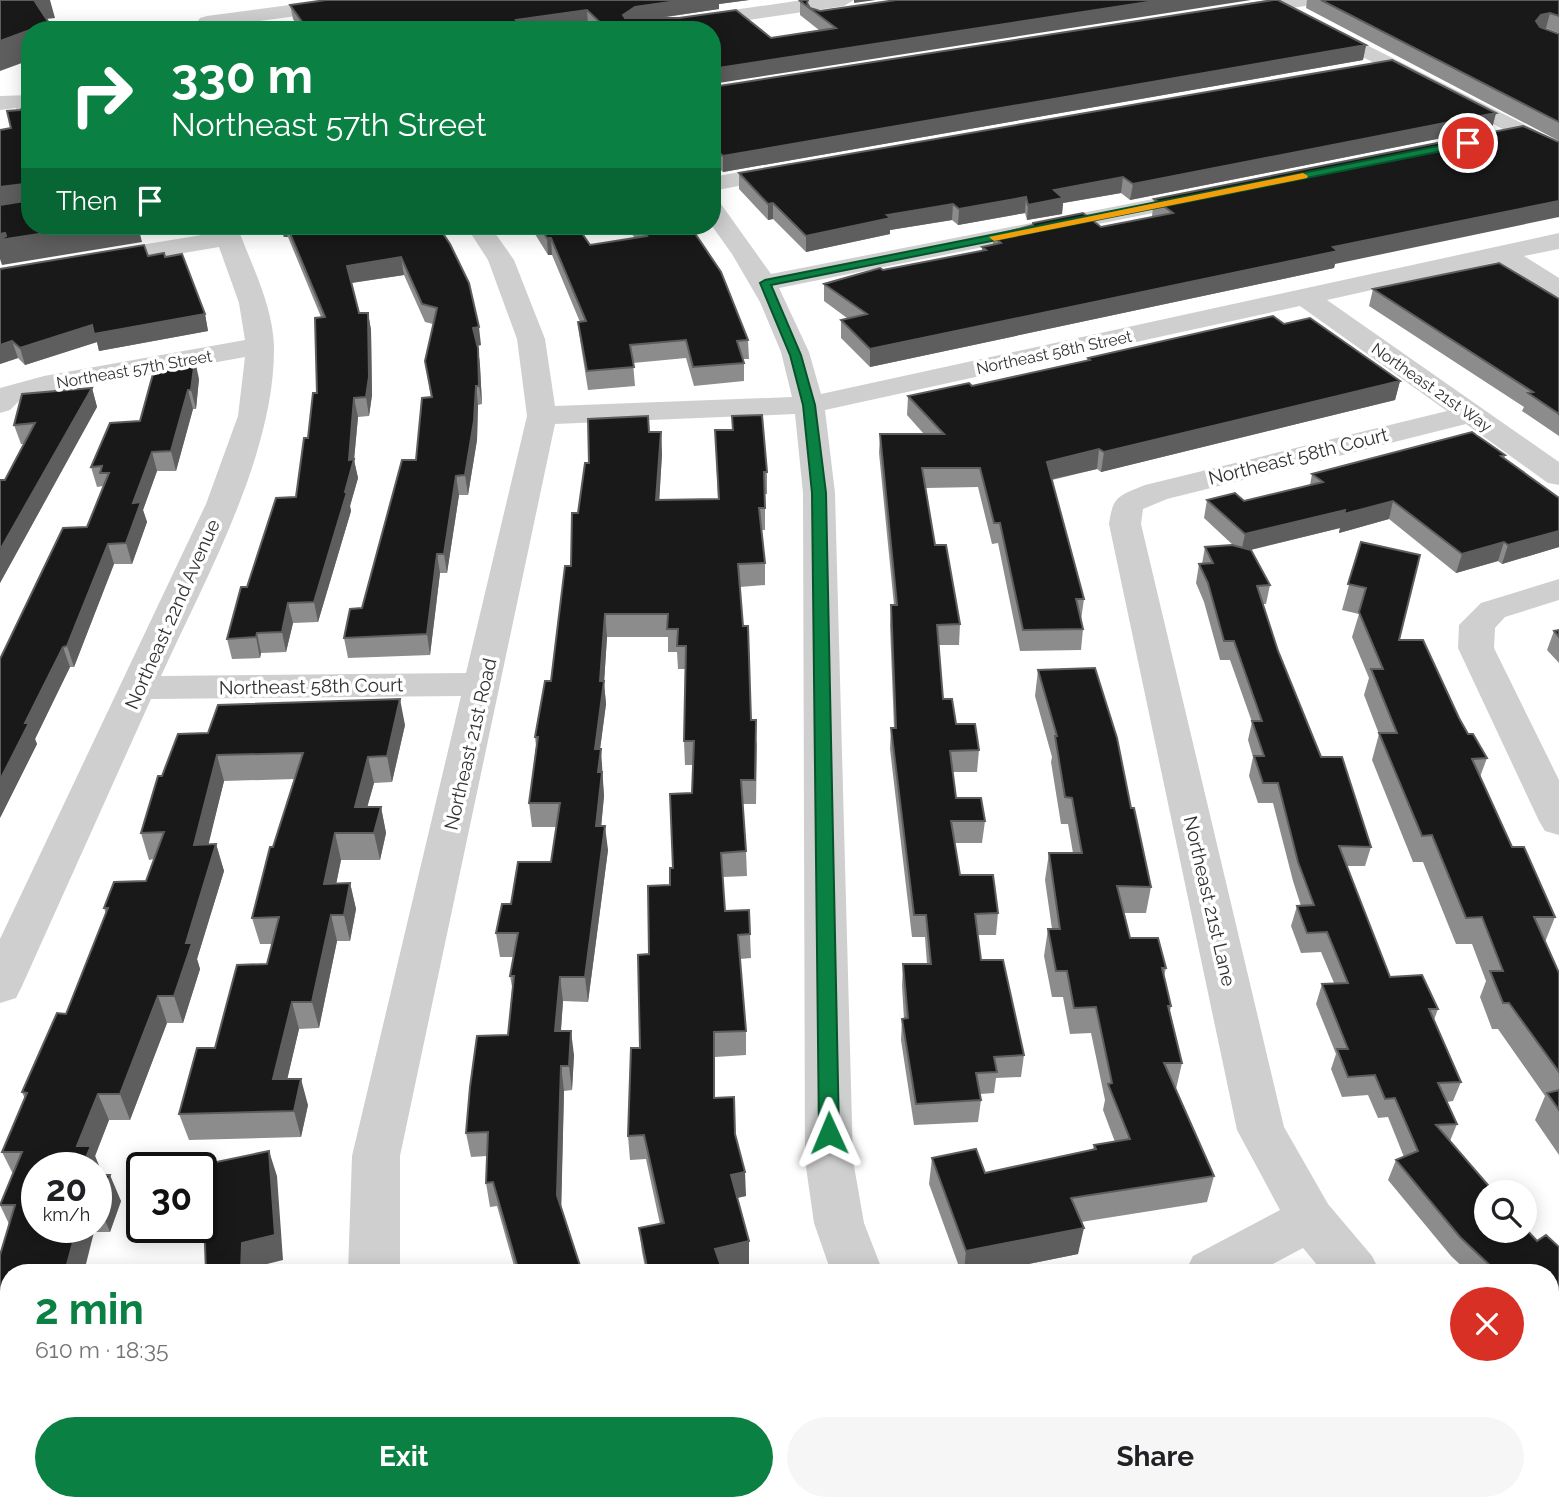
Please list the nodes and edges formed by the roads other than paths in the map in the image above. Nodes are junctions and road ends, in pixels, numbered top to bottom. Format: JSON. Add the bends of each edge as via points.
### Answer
{"nodes":[{"id":1,"x":214,"y":0,"type":"edge"},
{"id":2,"x":371,"y":0,"type":"edge"},
{"id":3,"x":844,"y":0,"type":"edge"},
{"id":4,"x":1305,"y":0,"type":"edge"},
{"id":5,"x":1277,"y":4,"type":"junction"},
{"id":6,"x":866,"y":10,"type":"edge"},
{"id":7,"x":1208,"y":15,"type":"edge"},
{"id":8,"x":779,"y":17,"type":"junction"},
{"id":9,"x":208,"y":21,"type":"edge"},
{"id":10,"x":238,"y":21,"type":"edge"},
{"id":11,"x":721,"y":23,"type":"edge"},
{"id":12,"x":1391,"y":64,"type":"junction"},
{"id":13,"x":1351,"y":72,"type":"edge"},
{"id":14,"x":21,"y":101,"type":"edge"},
{"id":15,"x":0,"y":103,"type":"edge"},
{"id":16,"x":21,"y":120,"type":"edge"},
{"id":17,"x":0,"y":124,"type":"edge"},
{"id":18,"x":1522,"y":132,"type":"junction"},
{"id":19,"x":1482,"y":141,"type":"edge"},
{"id":20,"x":1559,"y":152,"type":"edge"},
{"id":21,"x":807,"y":167,"type":"edge"},
{"id":22,"x":721,"y":182,"type":"edge"},
{"id":23,"x":1225,"y":192,"type":"edge"},
{"id":24,"x":721,"y":220,"type":"edge"},
{"id":25,"x":227,"y":235,"type":"edge"},
{"id":26,"x":484,"y":235,"type":"edge"},
{"id":27,"x":170,"y":236,"type":"edge"},
{"id":28,"x":1559,"y":241,"type":"edge"},
{"id":29,"x":1500,"y":253,"type":"junction"},
{"id":30,"x":0,"y":276,"type":"edge"},
{"id":31,"x":765,"y":283,"type":"junction"},
{"id":32,"x":1559,"y":289,"type":"edge"},
{"id":33,"x":1306,"y":297,"type":"junction"},
{"id":34,"x":260,"y":346,"type":"junction"},
{"id":35,"x":5,"y":399,"type":"edge"},
{"id":36,"x":809,"y":405,"type":"junction"},
{"id":37,"x":1470,"y":414,"type":"junction"},
{"id":38,"x":542,"y":416,"type":"junction"},
{"id":39,"x":1559,"y":476,"type":"edge"},
{"id":40,"x":1128,"y":504,"type":"joint"},
{"id":41,"x":1559,"y":589,"type":"edge"},
{"id":42,"x":484,"y":684,"type":"junction"},
{"id":43,"x":138,"y":688,"type":"junction"},
{"id":44,"x":1559,"y":821,"type":"edge"},
{"id":45,"x":0,"y":986,"type":"edge"},
{"id":46,"x":1310,"y":1219,"type":"junction"},
{"id":47,"x":374,"y":1264,"type":"edge"},
{"id":48,"x":854,"y":1264,"type":"edge"},
{"id":49,"x":1226,"y":1264,"type":"edge"},
{"id":50,"x":1347,"y":1264,"type":"edge"}],
"edges":[{"from":1,"to":9,"type":"street"},
{"from":2,"to":10,"type":"street"},
{"from":3,"to":8,"type":"street"},
{"from":4,"to":5,"type":"street"},
{"from":5,"to":7,"type":"street"},
{"from":5,"to":12,"type":"street"},
{"from":6,"to":8,"type":"street"},
{"from":8,"to":11,"type":"street","via":[[758,12]]},
{"from":12,"to":13,"type":"street"},
{"from":12,"to":18,"type":"street"},
{"from":14,"to":15,"type":"street"},
{"from":16,"to":17,"type":"street"},
{"from":18,"to":19,"type":"street"},
{"from":18,"to":20,"type":"street"},
{"from":21,"to":22,"type":"street"},
{"from":23,"to":31,"type":"street"},
{"from":24,"to":31,"type":"street"},
{"from":25,"to":34,"type":"street","name":"Northeast 22nd Avenue","via":[[253,303]]},
{"from":26,"to":38,"type":"street","name":"Northeast 21st Road","via":[[501,260],[531,339]]},
{"from":27,"to":30,"type":"street"},
{"from":28,"to":29,"type":"street","name":"Northeast 58th Street"},
{"from":29,"to":32,"type":"street"},
{"from":29,"to":33,"type":"street","name":"Northeast 58th Street"},
{"from":31,"to":36,"type":"street","via":[[796,355]]},
{"from":33,"to":36,"type":"street","name":"Northeast 58th Street"},
{"from":33,"to":37,"type":"street","name":"Northeast 21st Way"},
{"from":34,"to":35,"type":"street","name":"Northeast 57th Street","via":[[44,385]]},
{"from":34,"to":43,"type":"street","name":"Northeast 22nd Avenue","via":[[253,416],[226,491]]},
{"from":36,"to":38,"type":"street","name":"Northeast 58th Street"},
{"from":36,"to":48,"type":"street","via":[[819,493],[830,1160],[839,1223]]},
{"from":37,"to":39,"type":"street","name":"Northeast 21st Way"},
{"from":37,"to":40,"type":"street","name":"Northeast 58th Court","via":[[1156,492]]},
{"from":38,"to":42,"type":"street","name":"Northeast 21st Road"},
{"from":40,"to":46,"type":"street","name":"Northeast 21st Lane","via":[[1125,524],[1261,1130]]},
{"from":41,"to":44,"type":"street","via":[[1493,610],[1477,625],[1476,648]]},
{"from":42,"to":43,"type":"street","name":"Northeast 58th Court"},
{"from":42,"to":47,"type":"street","name":"Northeast 21st Road","via":[[376,1156]]},
{"from":43,"to":45,"type":"street","name":"Northeast 22nd Avenue"},
{"from":46,"to":49,"type":"street"},
{"from":46,"to":50,"type":"street","name":"Northeast 21st Lane"}]}
